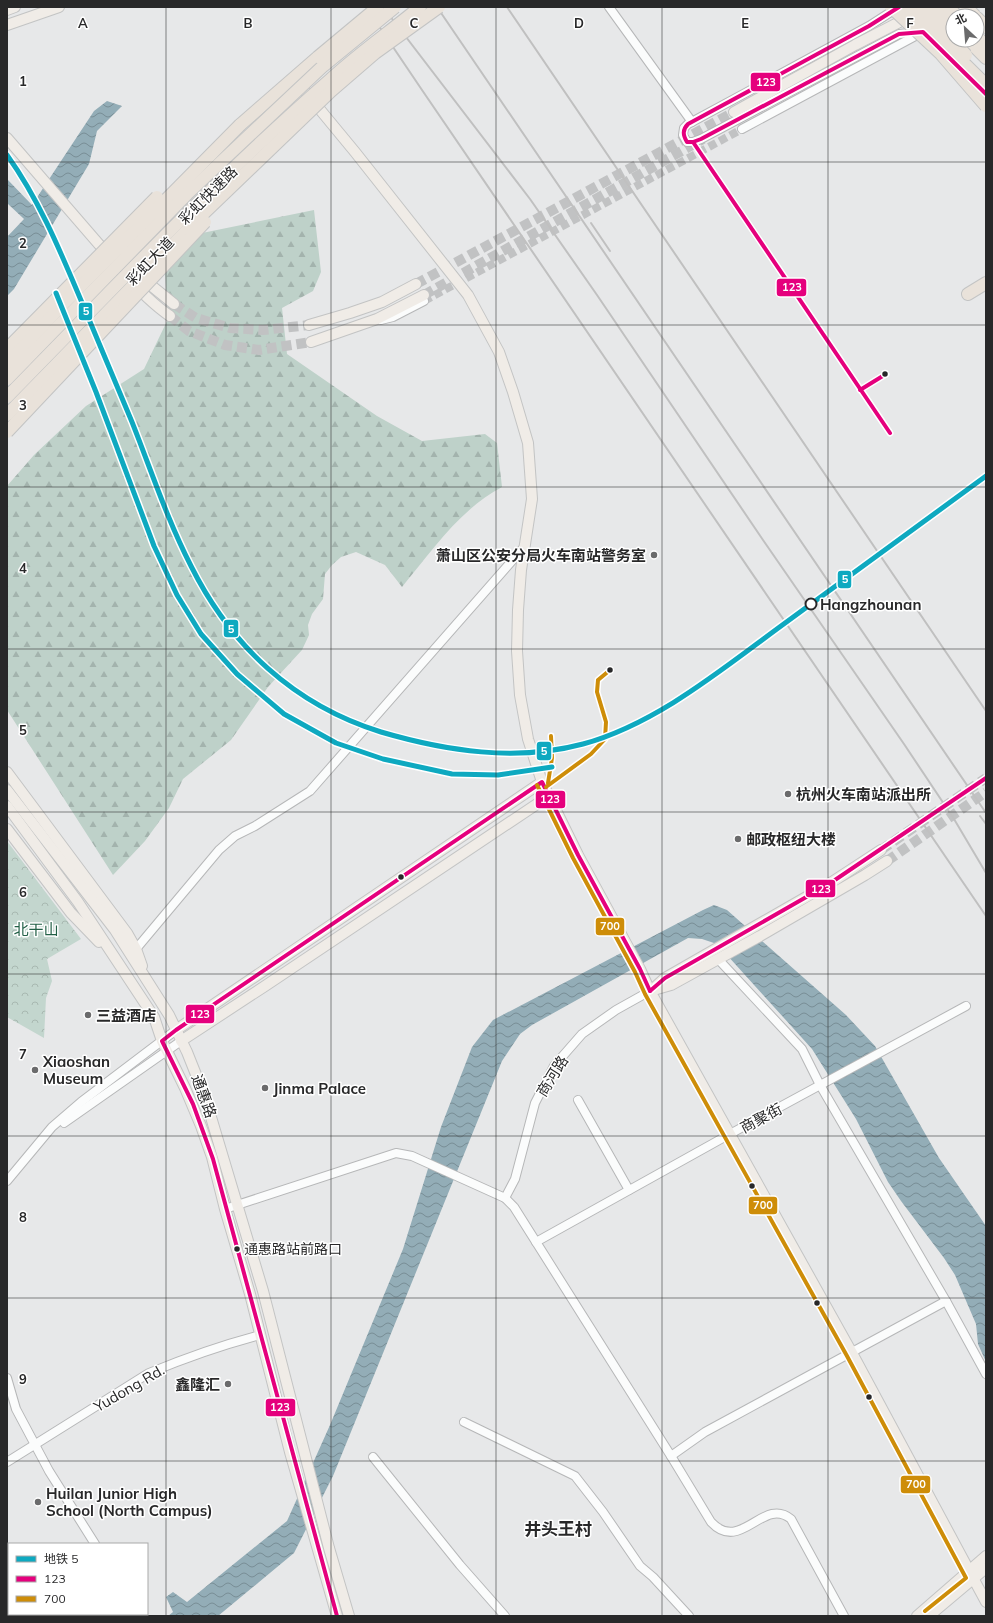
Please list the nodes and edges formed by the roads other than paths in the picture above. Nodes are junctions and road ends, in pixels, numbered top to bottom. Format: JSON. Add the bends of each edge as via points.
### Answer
{"nodes":[{"id":1,"x":15,"y":7,"type":"edge"},
{"id":2,"x":59,"y":7,"type":"edge"},
{"id":3,"x":378,"y":7,"type":"edge"},
{"id":4,"x":395,"y":7,"type":"edge"},
{"id":5,"x":439,"y":7,"type":"edge"},
{"id":6,"x":448,"y":7,"type":"edge"},
{"id":7,"x":609,"y":7,"type":"edge"},
{"id":8,"x":922,"y":7,"type":"edge"},
{"id":9,"x":928,"y":7,"type":"edge"},
{"id":10,"x":935,"y":7,"type":"edge"},
{"id":11,"x":7,"y":10,"type":"edge"},
{"id":12,"x":900,"y":11,"type":"edge"},
{"id":13,"x":421,"y":12,"type":"edge"},
{"id":14,"x":945,"y":17,"type":"edge"},
{"id":15,"x":945,"y":20,"type":"edge"},
{"id":16,"x":7,"y":25,"type":"edge"},
{"id":17,"x":869,"y":26,"type":"junction"},
{"id":18,"x":923,"y":32,"type":"junction"},
{"id":19,"x":976,"y":48,"type":"edge"},
{"id":20,"x":986,"y":58,"type":"edge"},
{"id":21,"x":986,"y":76,"type":"edge"},
{"id":22,"x":986,"y":85,"type":"edge"},
{"id":23,"x":986,"y":94,"type":"edge"},
{"id":24,"x":316,"y":104,"type":"junction"},
{"id":25,"x":986,"y":106,"type":"edge"},
{"id":26,"x":734,"y":112,"type":"tunnel mouth"},
{"id":27,"x":692,"y":122,"type":"junction"},
{"id":28,"x":240,"y":125,"type":"junction"},
{"id":29,"x":742,"y":129,"type":"tunnel mouth"},
{"id":30,"x":7,"y":138,"type":"edge"},
{"id":31,"x":269,"y":151,"type":"junction"},
{"id":32,"x":116,"y":258,"type":"junction"},
{"id":33,"x":134,"y":277,"type":"junction"},
{"id":34,"x":986,"y":283,"type":"edge"},
{"id":35,"x":416,"y":284,"type":"tunnel mouth"},
{"id":36,"x":968,"y":294,"type":"dead end"},
{"id":37,"x":424,"y":298,"type":"tunnel mouth"},
{"id":38,"x":174,"y":304,"type":"tunnel mouth"},
{"id":39,"x":170,"y":316,"type":"tunnel mouth"},
{"id":40,"x":309,"y":325,"type":"tunnel mouth"},
{"id":41,"x":311,"y":342,"type":"tunnel mouth"},
{"id":42,"x":7,"y":349,"type":"edge"},
{"id":43,"x":7,"y":364,"type":"edge"},
{"id":44,"x":7,"y":368,"type":"edge"},
{"id":45,"x":7,"y":379,"type":"edge"},
{"id":46,"x":7,"y":397,"type":"edge"},
{"id":47,"x":7,"y":407,"type":"edge"},
{"id":48,"x":7,"y":414,"type":"edge"},
{"id":49,"x":7,"y":432,"type":"edge"},
{"id":50,"x":525,"y":546,"type":"junction"},
{"id":51,"x":7,"y":772,"type":"edge"},
{"id":52,"x":542,"y":782,"type":"junction"},
{"id":53,"x":7,"y":790,"type":"edge"},
{"id":54,"x":549,"y":796,"type":"junction"},
{"id":55,"x":7,"y":806,"type":"edge"},
{"id":56,"x":7,"y":829,"type":"edge"},
{"id":57,"x":881,"y":850,"type":"tunnel mouth"},
{"id":58,"x":888,"y":861,"type":"tunnel mouth"},
{"id":59,"x":136,"y":949,"type":"junction"},
{"id":60,"x":718,"y":959,"type":"junction"},
{"id":61,"x":146,"y":980,"type":"junction"},
{"id":62,"x":134,"y":985,"type":"junction"},
{"id":63,"x":650,"y":991,"type":"junction"},
{"id":64,"x":966,"y":1006,"type":"dead end"},
{"id":65,"x":176,"y":1030,"type":"junction"},
{"id":66,"x":181,"y":1041,"type":"junction"},
{"id":67,"x":162,"y":1042,"type":"junction"},
{"id":68,"x":167,"y":1052,"type":"junction"},
{"id":69,"x":820,"y":1085,"type":"junction"},
{"id":70,"x":578,"y":1100,"type":"dead end"},
{"id":71,"x":730,"y":1134,"type":"junction"},
{"id":72,"x":42,"y":1140,"type":"junction"},
{"id":73,"x":7,"y":1181,"type":"edge"},
{"id":74,"x":629,"y":1190,"type":"junction"},
{"id":75,"x":505,"y":1198,"type":"junction"},
{"id":76,"x":237,"y":1206,"type":"junction"},
{"id":77,"x":225,"y":1210,"type":"junction"},
{"id":78,"x":536,"y":1242,"type":"junction"},
{"id":79,"x":946,"y":1301,"type":"junction"},
{"id":80,"x":260,"y":1335,"type":"junction"},
{"id":81,"x":852,"y":1353,"type":"junction"},
{"id":82,"x":986,"y":1374,"type":"edge"},
{"id":83,"x":7,"y":1378,"type":"edge"},
{"id":84,"x":464,"y":1422,"type":"dead end"},
{"id":85,"x":35,"y":1445,"type":"junction"},
{"id":86,"x":671,"y":1456,"type":"junction"},
{"id":87,"x":373,"y":1457,"type":"dead end"},
{"id":88,"x":7,"y":1462,"type":"edge"},
{"id":89,"x":94,"y":1543,"type":"edge"},
{"id":90,"x":986,"y":1556,"type":"edge"},
{"id":91,"x":986,"y":1568,"type":"edge"},
{"id":92,"x":972,"y":1576,"type":"junction"},
{"id":93,"x":986,"y":1602,"type":"edge"},
{"id":94,"x":337,"y":1616,"type":"edge"},
{"id":95,"x":349,"y":1616,"type":"edge"},
{"id":96,"x":505,"y":1616,"type":"edge"},
{"id":97,"x":689,"y":1616,"type":"edge"},
{"id":98,"x":844,"y":1616,"type":"edge"},
{"id":99,"x":917,"y":1616,"type":"edge"},
{"id":100,"x":929,"y":1616,"type":"edge"}],
"edges":[{"from":1,"to":11,"type":"main road"},
{"from":2,"to":16,"type":"main road"},
{"from":3,"to":28,"type":"highway","bridge":true},
{"from":4,"to":45,"type":"highway","name":"彩虹快速路","bridge":true,"via":[[323,66],[198,183]]},
{"from":5,"to":13,"type":"highway","bridge":true},
{"from":6,"to":13,"type":"highway","bridge":true},
{"from":7,"to":27,"type":"street"},
{"from":8,"to":21,"type":"highway","bridge":true},
{"from":9,"to":12,"type":"main road"},
{"from":10,"to":14,"type":"highway","bridge":true},
{"from":12,"to":17,"type":"street"},
{"from":12,"to":17,"type":"street"},
{"from":12,"to":18,"type":"main road"},
{"from":12,"to":22,"type":"highway","bridge":true},
{"from":12,"to":25,"type":"highway","bridge":true},
{"from":12,"to":26,"type":"main road","via":[[855,45]]},
{"from":13,"to":31,"type":"highway","bridge":true,"via":[[331,91]]},
{"from":13,"to":46,"type":"highway","name":"彩虹快速路","bridge":true,"via":[[331,78],[260,144]]},
{"from":15,"to":18,"type":"street"},
{"from":17,"to":27,"type":"street"},
{"from":18,"to":23,"type":"main road"},
{"from":18,"to":27,"type":"street","via":[[899,34],[701,139],[686,142],[684,128]]},
{"from":18,"to":29,"type":"street"},
{"from":19,"to":20,"type":"highway"},
{"from":24,"to":32,"type":"main road","name":"彩虹大道","via":[[298,83],[249,127]]},
{"from":24,"to":33,"type":"main road","name":"彩虹大道","via":[[264,146]]},
{"from":24,"to":50,"type":"main road","via":[[468,295],[499,352],[528,443],[532,499]]},
{"from":28,"to":42,"type":"highway","bridge":true,"via":[[175,179]]},
{"from":28,"to":43,"type":"highway","bridge":true},
{"from":30,"to":32,"type":"main road"},
{"from":31,"to":48,"type":"highway","bridge":true,"via":[[204,213]]},
{"from":31,"to":49,"type":"highway","bridge":true,"via":[[177,253]]},
{"from":32,"to":33,"type":"main road"},
{"from":32,"to":44,"type":"main road","name":"彩虹大道"},
{"from":33,"to":38,"type":"main road"},
{"from":33,"to":39,"type":"main road","via":[[156,306]]},
{"from":33,"to":47,"type":"main road","name":"彩虹大道"},
{"from":34,"to":36,"type":"highway"},
{"from":35,"to":40,"type":"main road","via":[[382,302]]},
{"from":37,"to":41,"type":"main road","via":[[377,319]]},
{"from":50,"to":52,"type":"main road","via":[[518,610],[520,695],[528,739]]},
{"from":50,"to":59,"type":"street","via":[[310,791],[235,836],[219,850]]},
{"from":51,"to":59,"type":"main road","via":[[92,885]]},
{"from":52,"to":54,"type":"main road"},
{"from":52,"to":65,"type":"main road"},
{"from":53,"to":61,"type":"main road","name":"通惠路","via":[[115,930]]},
{"from":54,"to":63,"type":"main road"},
{"from":54,"to":66,"type":"main road"},
{"from":55,"to":62,"type":"main road","name":"通惠路","via":[[78,902]]},
{"from":56,"to":62,"type":"main road","via":[[71,913],[98,940]]},
{"from":57,"to":63,"type":"main road","via":[[829,884],[665,978]]},
{"from":58,"to":60,"type":"main road"},
{"from":59,"to":61,"type":"main road"},
{"from":60,"to":63,"type":"main road","via":[[671,985]]},
{"from":60,"to":69,"type":"street","via":[[802,1049]]},
{"from":61,"to":65,"type":"main road","name":"通惠路"},
{"from":62,"to":67,"type":"main road","name":"通惠路","via":[[154,1017]]},
{"from":63,"to":71,"type":"main road"},
{"from":63,"to":75,"type":"street","name":"商河路","via":[[616,1010],[582,1034],[554,1066],[535,1103],[515,1179]]},
{"from":64,"to":69,"type":"street","name":"商聚街"},
{"from":65,"to":66,"type":"main road","name":"通惠路"},
{"from":65,"to":67,"type":"street"},
{"from":66,"to":68,"type":"street"},
{"from":66,"to":76,"type":"main road","name":"通惠路","via":[[205,1097]]},
{"from":67,"to":68,"type":"main road","name":"通惠路"},
{"from":67,"to":72,"type":"street","via":[[81,1102],[52,1127]]},
{"from":68,"to":72,"type":"street"},
{"from":68,"to":77,"type":"main road","name":"通惠路","via":[[202,1126]]},
{"from":69,"to":71,"type":"street","name":"商聚街"},
{"from":69,"to":79,"type":"street"},
{"from":70,"to":74,"type":"street"},
{"from":71,"to":74,"type":"street","name":"商聚街"},
{"from":71,"to":81,"type":"main road"},
{"from":72,"to":73,"type":"street"},
{"from":74,"to":78,"type":"street","name":"商聚街"},
{"from":75,"to":76,"type":"street","via":[[412,1156],[396,1154]]},
{"from":75,"to":78,"type":"street","via":[[514,1207]]},
{"from":76,"to":77,"type":"street"},
{"from":76,"to":95,"type":"main road","name":"通惠路","via":[[263,1291]]},
{"from":77,"to":80,"type":"main road","name":"通惠路"},
{"from":78,"to":86,"type":"street"},
{"from":79,"to":81,"type":"street"},
{"from":79,"to":82,"type":"street"},
{"from":80,"to":85,"type":"street","name":"Yudong Rd.","via":[[149,1373]]},
{"from":80,"to":94,"type":"main road","name":"通惠路"},
{"from":81,"to":86,"type":"street","via":[[705,1432]]},
{"from":81,"to":92,"type":"main road"},
{"from":83,"to":85,"type":"street","via":[[16,1409]]},
{"from":84,"to":97,"type":"street","via":[[575,1476],[640,1566],[654,1576]]},
{"from":85,"to":88,"type":"street","name":"Yudong Rd."},
{"from":85,"to":89,"type":"street"},
{"from":86,"to":98,"type":"street","via":[[716,1528],[724,1532],[740,1531],[775,1513],[791,1520]]},
{"from":87,"to":96,"type":"street","via":[[460,1565]]},
{"from":90,"to":92,"type":"main road"},
{"from":91,"to":92,"type":"main road"},
{"from":92,"to":93,"type":"main road"},
{"from":92,"to":99,"type":"main road"},
{"from":92,"to":100,"type":"main road"}]}
